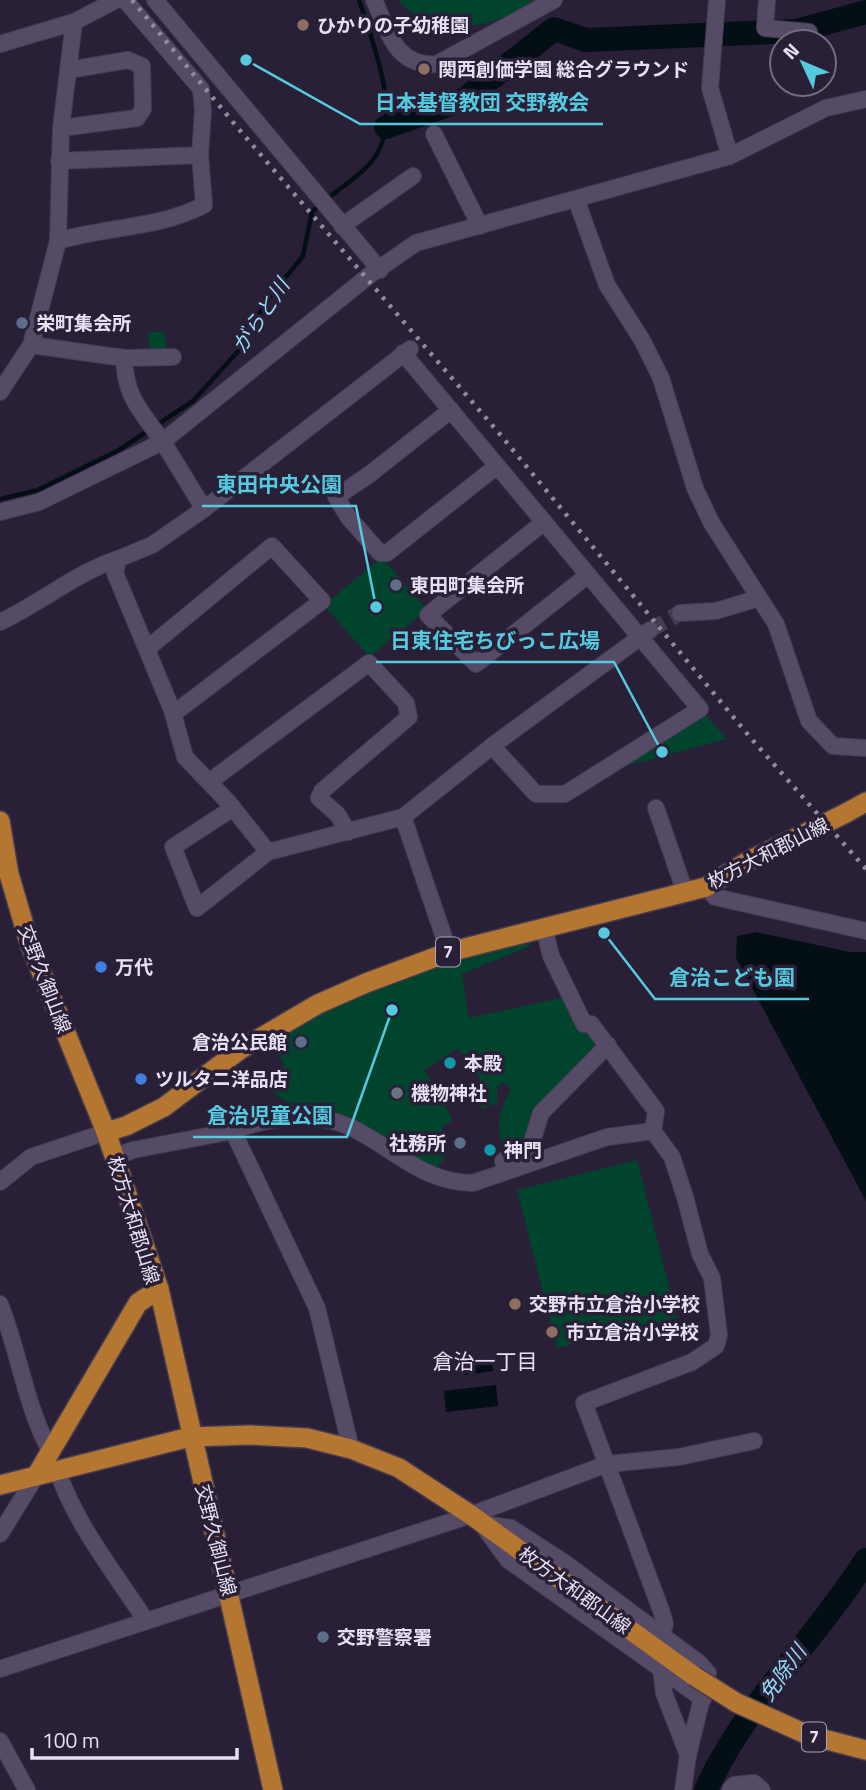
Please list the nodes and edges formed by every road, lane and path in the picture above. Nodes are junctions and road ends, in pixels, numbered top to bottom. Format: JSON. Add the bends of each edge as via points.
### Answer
{"nodes":[{"id":1,"x":116,"y":0,"type":"edge"},
{"id":2,"x":125,"y":0,"type":"edge"},
{"id":3,"x":155,"y":0,"type":"edge"},
{"id":4,"x":374,"y":0,"type":"edge"},
{"id":5,"x":554,"y":0,"type":"edge"},
{"id":6,"x":717,"y":0,"type":"edge"},
{"id":7,"x":767,"y":0,"type":"edge"},
{"id":8,"x":91,"y":5,"type":"edge"},
{"id":9,"x":74,"y":22,"type":"junction"},
{"id":10,"x":768,"y":28,"type":"edge"},
{"id":11,"x":0,"y":44,"type":"edge"},
{"id":12,"x":68,"y":70,"type":"junction"},
{"id":13,"x":866,"y":99,"type":"edge"},
{"id":14,"x":61,"y":128,"type":"junction"},
{"id":15,"x":434,"y":134,"type":"dead end"},
{"id":16,"x":200,"y":155,"type":"junction"},
{"id":17,"x":730,"y":156,"type":"junction"},
{"id":18,"x":59,"y":160,"type":"junction"},
{"id":19,"x":413,"y":176,"type":"dead end"},
{"id":20,"x":576,"y":199,"type":"junction"},
{"id":21,"x":342,"y":226,"type":"junction"},
{"id":22,"x":480,"y":226,"type":"junction"},
{"id":23,"x":58,"y":241,"type":"junction"},
{"id":24,"x":380,"y":270,"type":"junction"},
{"id":25,"x":31,"y":345,"type":"junction"},
{"id":26,"x":173,"y":357,"type":"dead end"},
{"id":27,"x":124,"y":358,"type":"junction"},
{"id":28,"x":0,"y":392,"type":"edge"},
{"id":29,"x":451,"y":410,"type":"junction"},
{"id":30,"x":162,"y":442,"type":"junction"},
{"id":31,"x":497,"y":466,"type":"junction"},
{"id":32,"x":204,"y":509,"type":"junction"},
{"id":33,"x":0,"y":512,"type":"edge"},
{"id":34,"x":544,"y":522,"type":"junction"},
{"id":35,"x":118,"y":559,"type":"junction"},
{"id":36,"x":588,"y":575,"type":"junction"},
{"id":37,"x":759,"y":597,"type":"junction"},
{"id":38,"x":680,"y":613,"type":"tunnel mouth"},
{"id":39,"x":0,"y":622,"type":"edge"},
{"id":40,"x":645,"y":634,"type":"junction"},
{"id":41,"x":148,"y":648,"type":"junction"},
{"id":42,"x":173,"y":714,"type":"junction"},
{"id":43,"x":492,"y":746,"type":"junction"},
{"id":44,"x":866,"y":748,"type":"edge"},
{"id":45,"x":209,"y":782,"type":"junction"},
{"id":46,"x":866,"y":802,"type":"edge"},
{"id":47,"x":233,"y":808,"type":"junction"},
{"id":48,"x":656,"y":808,"type":"dead end"},
{"id":49,"x":403,"y":817,"type":"junction"},
{"id":50,"x":0,"y":821,"type":"edge"},
{"id":51,"x":348,"y":832,"type":"junction"},
{"id":52,"x":1,"y":844,"type":"edge"},
{"id":53,"x":268,"y":852,"type":"junction"},
{"id":54,"x":706,"y":887,"type":"junction"},
{"id":55,"x":685,"y":892,"type":"junction"},
{"id":56,"x":544,"y":928,"type":"junction"},
{"id":57,"x":866,"y":931,"type":"edge"},
{"id":58,"x":449,"y":952,"type":"junction"},
{"id":59,"x":608,"y":1045,"type":"junction"},
{"id":60,"x":233,"y":1131,"type":"junction"},
{"id":61,"x":653,"y":1131,"type":"junction"},
{"id":62,"x":106,"y":1132,"type":"junction"},
{"id":63,"x":114,"y":1157,"type":"junction"},
{"id":64,"x":0,"y":1182,"type":"edge"},
{"id":65,"x":473,"y":1183,"type":"junction"},
{"id":66,"x":159,"y":1289,"type":"junction"},
{"id":67,"x":0,"y":1304,"type":"edge"},
{"id":68,"x":190,"y":1437,"type":"junction"},
{"id":69,"x":754,"y":1441,"type":"dead end"},
{"id":70,"x":49,"y":1449,"type":"junction"},
{"id":71,"x":351,"y":1449,"type":"junction"},
{"id":72,"x":607,"y":1464,"type":"junction"},
{"id":73,"x":57,"y":1469,"type":"junction"},
{"id":74,"x":36,"y":1476,"type":"junction"},
{"id":75,"x":0,"y":1485,"type":"edge"},
{"id":76,"x":476,"y":1519,"type":"junction"},
{"id":77,"x":0,"y":1534,"type":"edge"},
{"id":78,"x":230,"y":1595,"type":"junction"},
{"id":79,"x":146,"y":1621,"type":"junction"},
{"id":80,"x":661,"y":1637,"type":"junction"},
{"id":81,"x":0,"y":1668,"type":"edge"},
{"id":82,"x":661,"y":1669,"type":"junction"},
{"id":83,"x":704,"y":1699,"type":"junction"},
{"id":84,"x":0,"y":1741,"type":"edge"},
{"id":85,"x":866,"y":1750,"type":"edge"},
{"id":86,"x":688,"y":1755,"type":"junction"},
{"id":87,"x":27,"y":1790,"type":"edge"},
{"id":88,"x":273,"y":1790,"type":"edge"},
{"id":89,"x":682,"y":1790,"type":"edge"},
{"id":90,"x":730,"y":1790,"type":"edge"},
{"id":91,"x":762,"y":1790,"type":"edge"}],
"edges":[{"from":1,"to":8,"type":"street"},
{"from":2,"to":16,"type":"street","via":[[201,89]]},
{"from":3,"to":21,"type":"street"},
{"from":4,"to":5,"type":"street","via":[[399,53],[418,65],[437,64]]},
{"from":6,"to":17,"type":"street","via":[[710,89]]},
{"from":7,"to":10,"type":"street"},
{"from":8,"to":9,"type":"street"},
{"from":9,"to":11,"type":"street"},
{"from":9,"to":12,"type":"street"},
{"from":12,"to":14,"type":"street"},
{"from":12,"to":14,"type":"street","via":[[128,60],[142,66],[143,109],[137,118]]},
{"from":13,"to":17,"type":"street","via":[[826,108]]},
{"from":14,"to":18,"type":"street"},
{"from":15,"to":22,"type":"street"},
{"from":16,"to":18,"type":"street"},
{"from":16,"to":23,"type":"street","via":[[204,205],[180,217],[90,231]]},
{"from":17,"to":20,"type":"street"},
{"from":18,"to":23,"type":"street"},
{"from":19,"to":21,"type":"street"},
{"from":20,"to":22,"type":"street"},
{"from":20,"to":37,"type":"street","via":[[607,285],[661,378],[695,488]]},
{"from":21,"to":24,"type":"street"},
{"from":22,"to":24,"type":"street","via":[[416,243]]},
{"from":23,"to":25,"type":"street"},
{"from":24,"to":30,"type":"street"},
{"from":25,"to":27,"type":"street"},
{"from":25,"to":28,"type":"street"},
{"from":26,"to":27,"type":"street"},
{"from":27,"to":30,"type":"street","via":[[140,415]]},
{"from":29,"to":31,"type":"street"},
{"from":29,"to":31,"type":"street","via":[[336,497],[349,518],[380,553],[387,553]]},
{"from":29,"to":32,"type":"street","via":[[407,350]]},
{"from":30,"to":32,"type":"street"},
{"from":30,"to":33,"type":"street","via":[[39,502]]},
{"from":31,"to":34,"type":"street"},
{"from":32,"to":35,"type":"street","via":[[152,545]]},
{"from":34,"to":36,"type":"street"},
{"from":34,"to":36,"type":"street","via":[[428,615],[476,664]]},
{"from":35,"to":39,"type":"street","via":[[99,565]]},
{"from":35,"to":41,"type":"street","via":[[115,573]]},
{"from":36,"to":40,"type":"street"},
{"from":37,"to":38,"type":"street","via":[[716,611]]},
{"from":37,"to":44,"type":"street","via":[[776,624],[809,721],[833,746]]},
{"from":40,"to":43,"type":"street"},
{"from":40,"to":43,"type":"street","via":[[699,709],[565,794],[536,794]]},
{"from":41,"to":42,"type":"street"},
{"from":41,"to":42,"type":"street","via":[[272,546],[322,601]]},
{"from":42,"to":45,"type":"street","via":[[184,757]]},
{"from":43,"to":49,"type":"street"},
{"from":45,"to":47,"type":"street"},
{"from":45,"to":51,"type":"street","via":[[369,663],[406,703],[410,717],[322,791],[319,798]]},
{"from":46,"to":54,"type":"main road","name":"枚方大和郡山線","number":"7","bridge":true},
{"from":47,"to":53,"type":"street"},
{"from":47,"to":53,"type":"street","via":[[173,847],[197,908]]},
{"from":48,"to":55,"type":"street"},
{"from":49,"to":51,"type":"street"},
{"from":49,"to":58,"type":"street"},
{"from":50,"to":52,"type":"main road","name":"交野久御山線"},
{"from":51,"to":53,"type":"street"},
{"from":52,"to":62,"type":"main road","name":"交野久御山線","via":[[33,953]]},
{"from":54,"to":55,"type":"main road","name":"枚方大和郡山線","number":"7"},
{"from":54,"to":57,"type":"street","via":[[715,897]]},
{"from":55,"to":56,"type":"main road","name":"枚方大和郡山線","number":"7"},
{"from":56,"to":58,"type":"main road","name":"枚方大和郡山線","number":"7"},
{"from":56,"to":59,"type":"street","via":[[551,956],[584,1024],[592,1024]]},
{"from":58,"to":62,"type":"main road","name":"枚方大和郡山線","number":"7","via":[[318,1004],[241,1049],[164,1107]]},
{"from":59,"to":61,"type":"street","via":[[656,1111]]},
{"from":59,"to":65,"type":"street","via":[[541,1113],[530,1148],[472,1174]]},
{"from":60,"to":63,"type":"street"},
{"from":60,"to":65,"type":"street","via":[[288,1119],[334,1122],[418,1170]]},
{"from":60,"to":71,"type":"street","via":[[317,1308]]},
{"from":61,"to":65,"type":"street","via":[[596,1140]]},
{"from":61,"to":72,"type":"street","via":[[672,1157],[712,1278],[719,1335],[716,1346],[692,1362],[584,1403]]},
{"from":62,"to":63,"type":"main road","name":"枚方大和郡山線"},
{"from":62,"to":64,"type":"street","via":[[31,1157]]},
{"from":63,"to":66,"type":"main road","name":"枚方大和郡山線"},
{"from":66,"to":68,"type":"main road","name":"交野久御山線"},
{"from":66,"to":70,"type":"main road","name":"枚方大和郡山線","via":[[138,1303]]},
{"from":67,"to":70,"type":"street","via":[[20,1376]]},
{"from":68,"to":71,"type":"main road","name":"枚方大和郡山線","number":"7","via":[[307,1438]]},
{"from":68,"to":73,"type":"main road","name":"枚方大和郡山線","number":"7"},
{"from":68,"to":78,"type":"main road","name":"交野久御山線"},
{"from":69,"to":72,"type":"street","via":[[678,1457]]},
{"from":70,"to":74,"type":"main road","name":"枚方大和郡山線"},
{"from":71,"to":76,"type":"main road","name":"枚方大和郡山線","number":"7","via":[[398,1468]]},
{"from":72,"to":76,"type":"street"},
{"from":72,"to":80,"type":"street","via":[[662,1613]]},
{"from":73,"to":74,"type":"main road","name":"枚方大和郡山線","number":"7"},
{"from":73,"to":79,"type":"street","via":[[79,1517]]},
{"from":74,"to":75,"type":"main road","name":"枚方大和郡山線","number":"7"},
{"from":74,"to":77,"type":"street"},
{"from":76,"to":78,"type":"street"},
{"from":76,"to":80,"type":"street","via":[[512,1528]]},
{"from":76,"to":82,"type":"street","via":[[508,1560]]},
{"from":76,"to":85,"type":"main road","name":"枚方大和郡山線","number":"7","bridge":true,"via":[[694,1676],[750,1709],[808,1735]]},
{"from":78,"to":79,"type":"street"},
{"from":78,"to":88,"type":"main road","name":"交野久御山線"},
{"from":79,"to":81,"type":"street"},
{"from":80,"to":83,"type":"street","via":[[709,1674]]},
{"from":82,"to":83,"type":"street"},
{"from":82,"to":86,"type":"street","via":[[668,1705]]},
{"from":83,"to":86,"type":"street"},
{"from":84,"to":87,"type":"street"},
{"from":86,"to":89,"type":"street"},
{"from":90,"to":91,"type":"street","via":[[734,1785],[754,1783]]}]}
